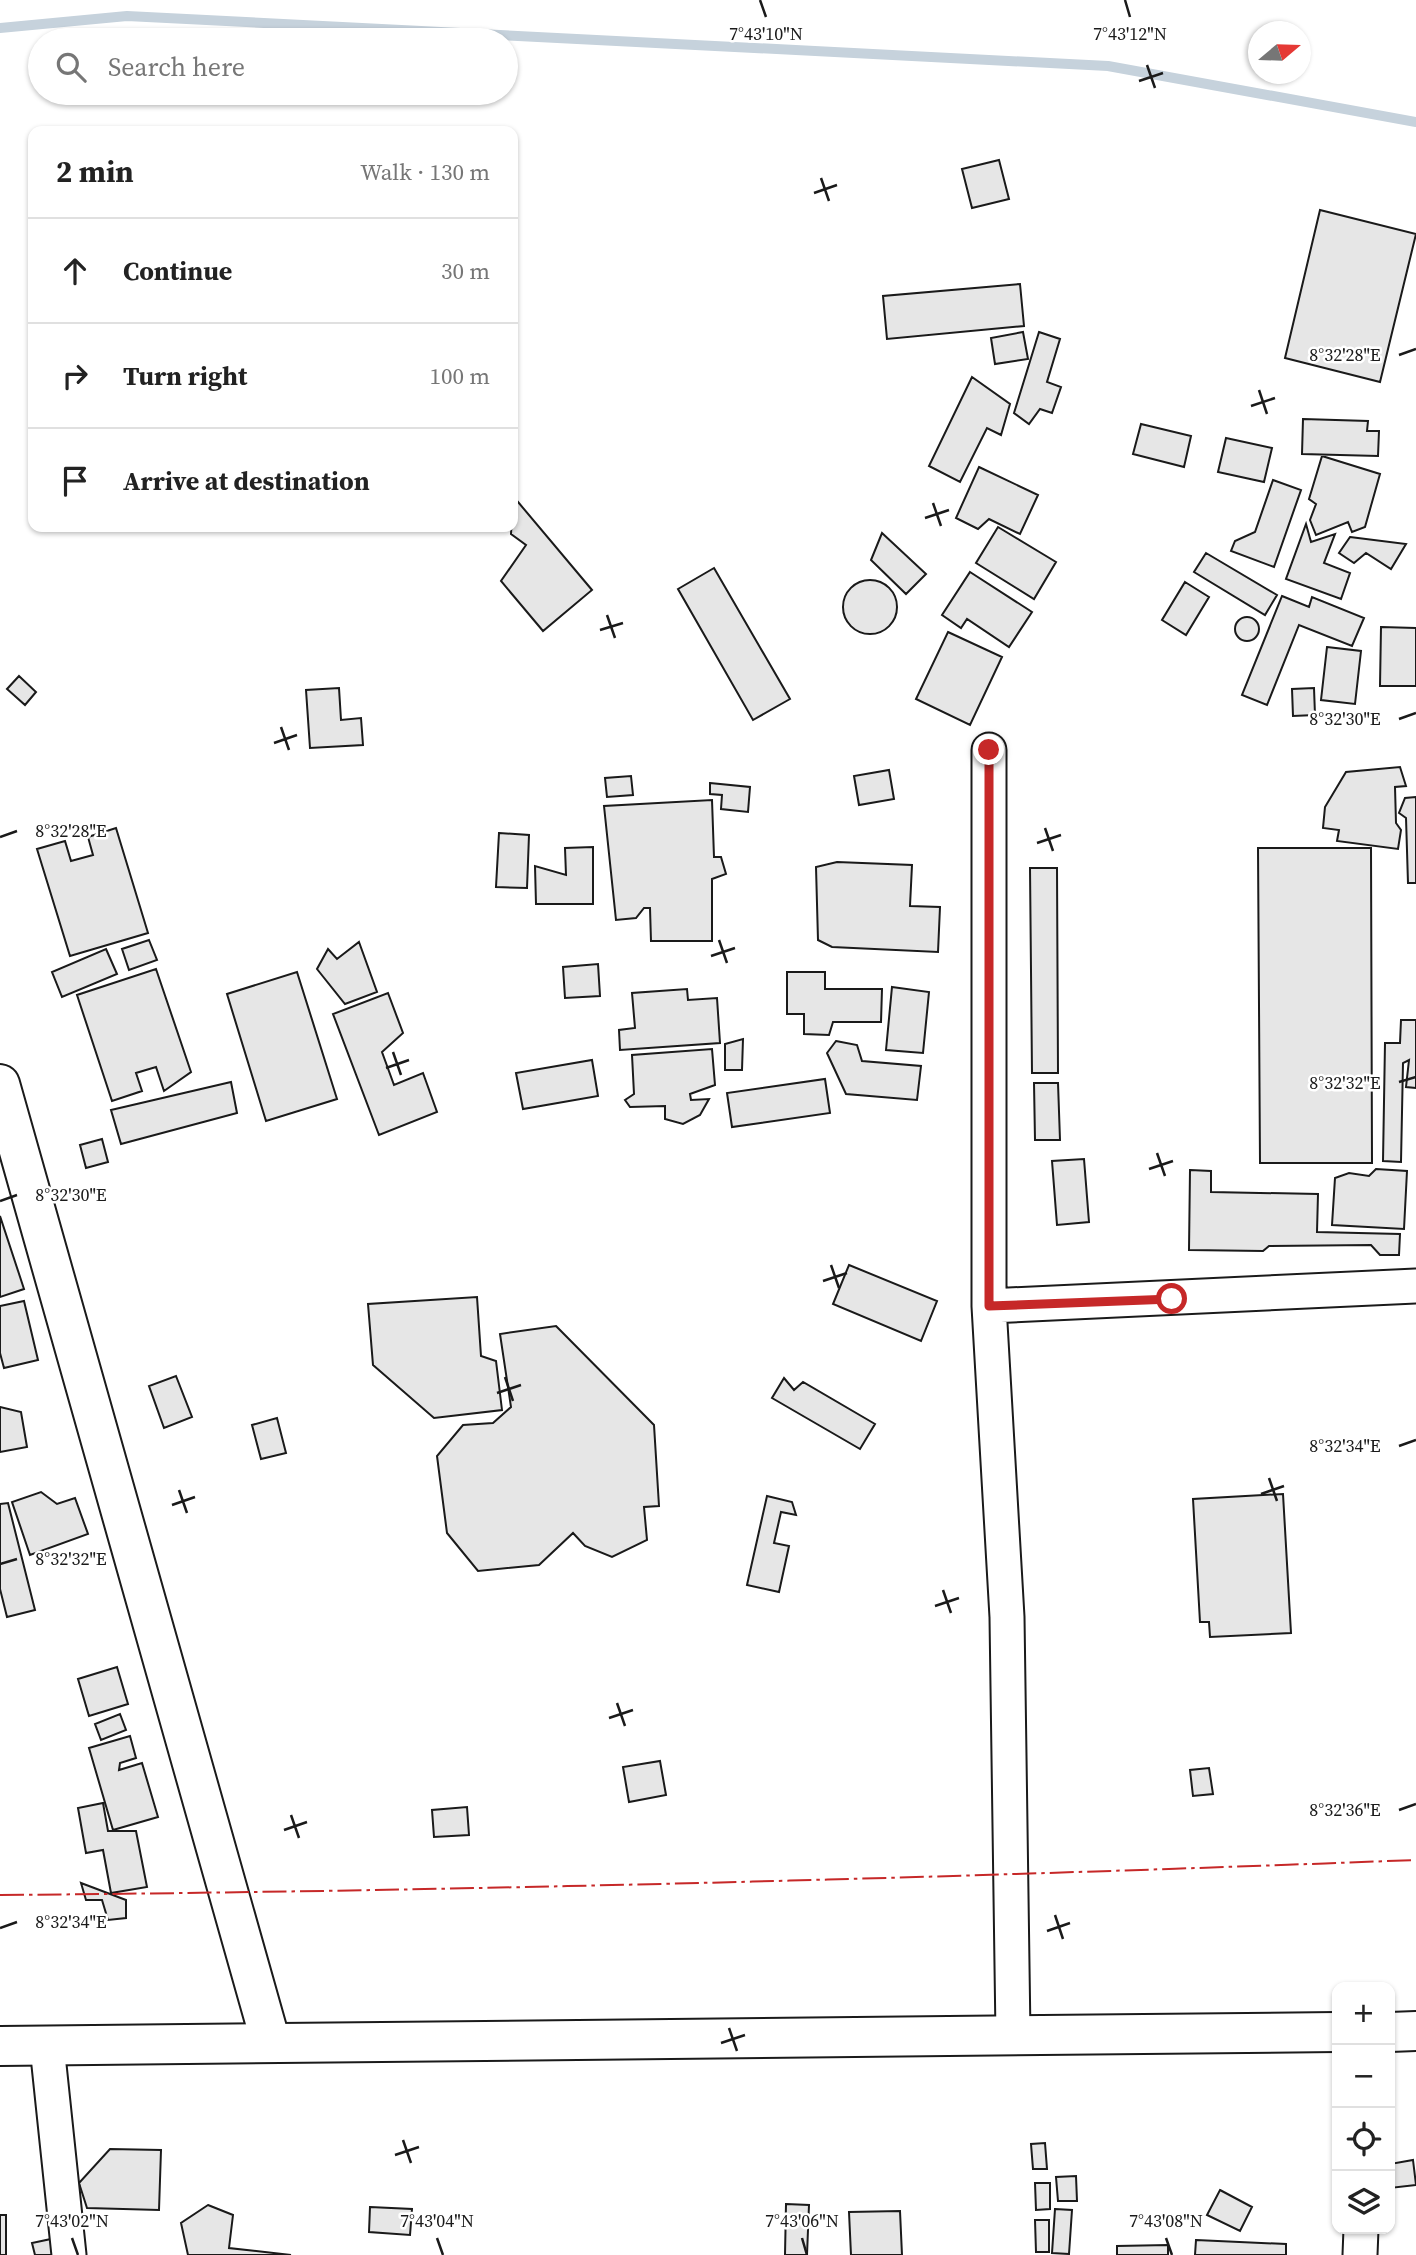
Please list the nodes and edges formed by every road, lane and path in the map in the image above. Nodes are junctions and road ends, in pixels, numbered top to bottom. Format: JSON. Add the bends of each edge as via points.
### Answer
{"nodes":[{"id":1,"x":989,"y":750,"type":"dead end"},
{"id":2,"x":0,"y":1084,"type":"edge"},
{"id":3,"x":1416,"y":1286,"type":"edge"},
{"id":4,"x":989,"y":1306,"type":"junction"},
{"id":5,"x":1416,"y":2031,"type":"edge"},
{"id":6,"x":1332,"y":2032,"type":"edge"},
{"id":7,"x":1395,"y":2032,"type":"edge"},
{"id":8,"x":1013,"y":2035,"type":"junction"},
{"id":9,"x":271,"y":2043,"type":"junction"},
{"id":10,"x":0,"y":2046,"type":"edge"},
{"id":11,"x":47,"y":2046,"type":"junction"},
{"id":12,"x":1361,"y":2234,"type":"edge"},
{"id":13,"x":69,"y":2255,"type":"edge"},
{"id":14,"x":1360,"y":2255,"type":"edge"}],
"edges":[{"from":1,"to":4,"type":"street"},
{"from":2,"to":9,"type":"main road"},
{"from":3,"to":4,"type":"street"},
{"from":4,"to":8,"type":"street","via":[[1007,1617]]},
{"from":5,"to":7,"type":"main road"},
{"from":6,"to":8,"type":"main road"},
{"from":8,"to":9,"type":"main road"},
{"from":9,"to":11,"type":"main road"},
{"from":10,"to":11,"type":"main road"},
{"from":11,"to":13,"type":"street"},
{"from":12,"to":14,"type":"street"}]}
